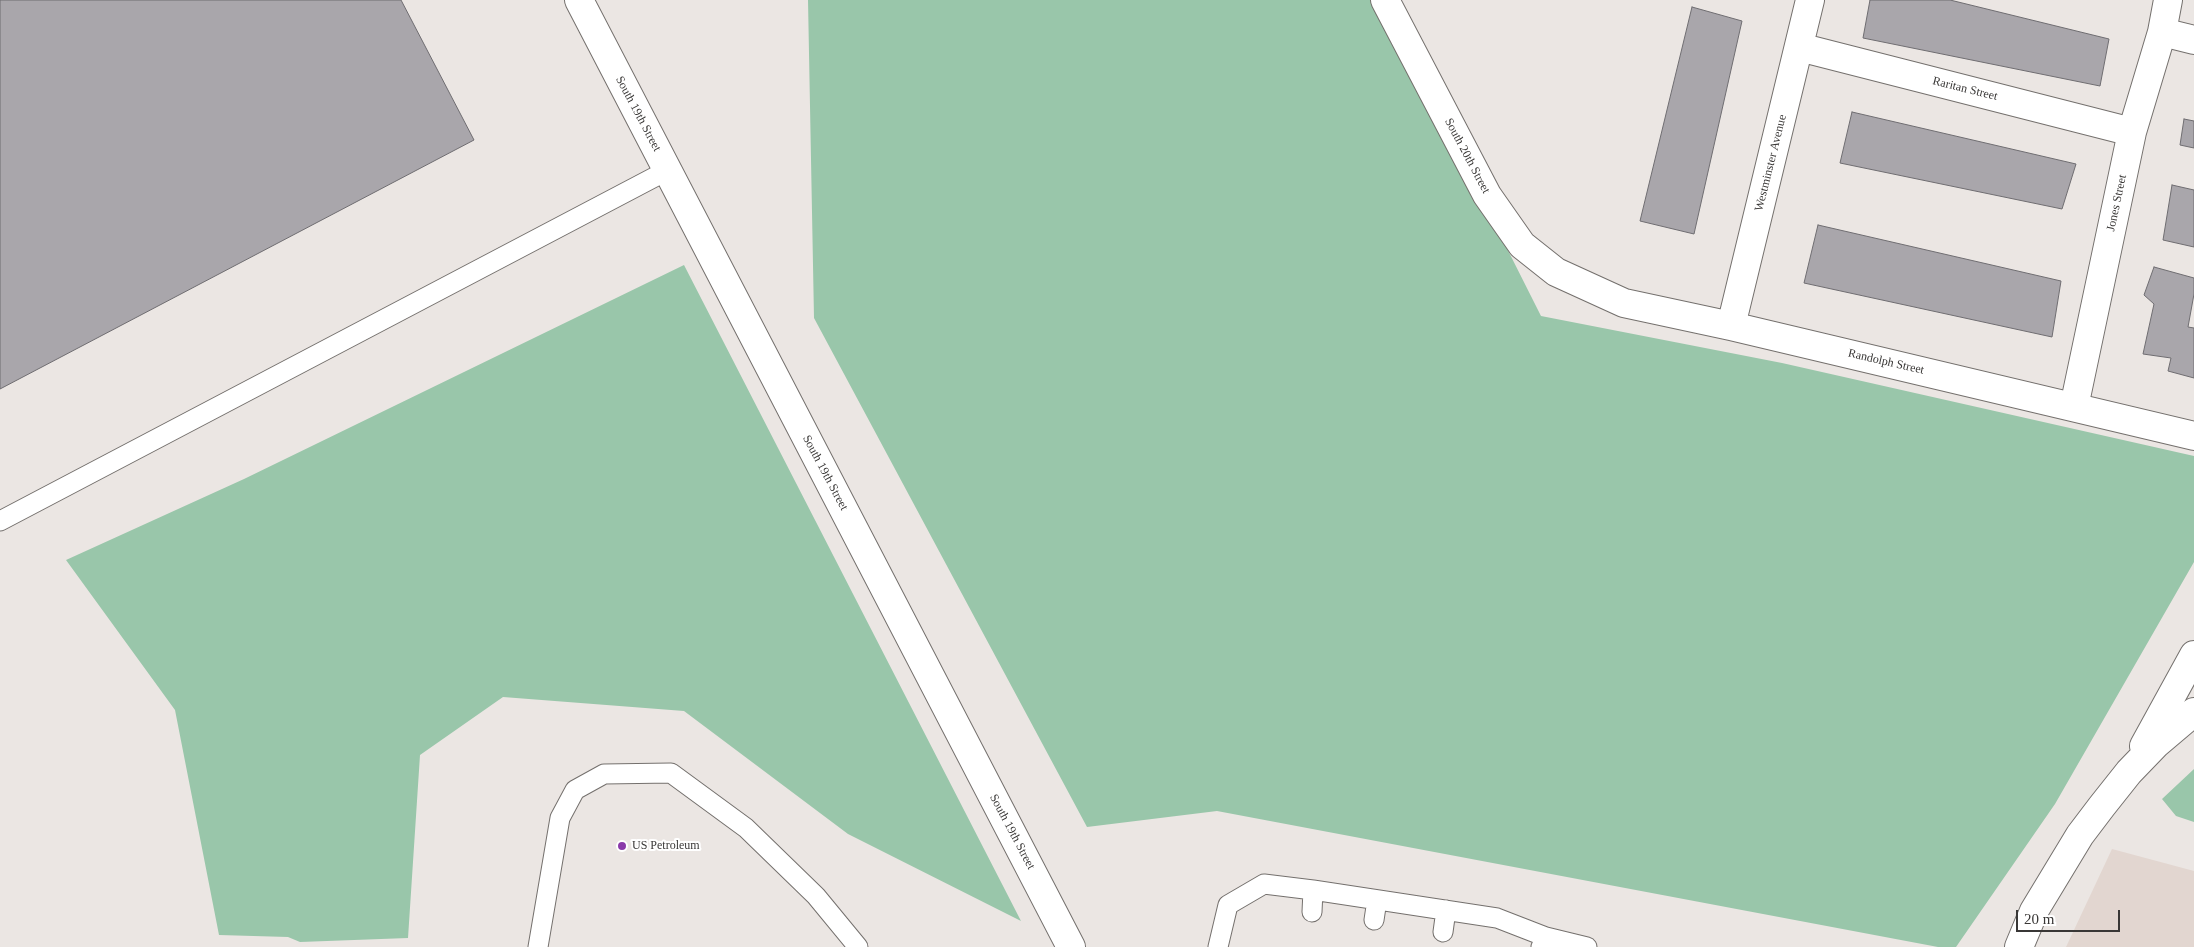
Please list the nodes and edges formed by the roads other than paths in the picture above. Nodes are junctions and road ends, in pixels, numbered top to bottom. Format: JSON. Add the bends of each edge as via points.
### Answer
{"nodes":[{"id":1,"x":579,"y":0,"type":"edge"},
{"id":2,"x":1385,"y":0,"type":"edge"},
{"id":3,"x":1810,"y":0,"type":"edge"},
{"id":4,"x":2168,"y":0,"type":"edge"},
{"id":5,"x":2162,"y":32,"type":"junction"},
{"id":6,"x":2194,"y":40,"type":"edge"},
{"id":7,"x":1799,"y":47,"type":"junction"},
{"id":8,"x":2132,"y":132,"type":"junction"},
{"id":9,"x":668,"y":170,"type":"junction"},
{"id":10,"x":1581,"y":283,"type":"joint"},
{"id":11,"x":1731,"y":326,"type":"junction"},
{"id":12,"x":2074,"y":407,"type":"junction"},
{"id":13,"x":2194,"y":436,"type":"edge"},
{"id":14,"x":0,"y":521,"type":"edge"},
{"id":15,"x":2194,"y":655,"type":"edge"},
{"id":16,"x":2194,"y":712,"type":"edge"},
{"id":17,"x":2129,"y":772,"type":"junction"},
{"id":18,"x":1314,"y":890,"type":"junction"},
{"id":19,"x":1377,"y":900,"type":"junction"},
{"id":20,"x":1446,"y":910,"type":"junction"},
{"id":21,"x":1312,"y":912,"type":"dead end"},
{"id":22,"x":1374,"y":920,"type":"dead end"},
{"id":23,"x":1443,"y":932,"type":"dead end"},
{"id":24,"x":1543,"y":942,"type":"edge"},
{"id":25,"x":2017,"y":943,"type":"edge"},
{"id":26,"x":538,"y":947,"type":"edge"},
{"id":27,"x":858,"y":947,"type":"edge"},
{"id":28,"x":1070,"y":947,"type":"edge"},
{"id":29,"x":1218,"y":947,"type":"edge"},
{"id":30,"x":1587,"y":947,"type":"edge"}],
"edges":[{"from":1,"to":9,"type":"main road","name":"South 19th Street"},
{"from":2,"to":10,"type":"main road","name":"South 20th Street","via":[[1487,195],[1522,245],[1556,272]]},
{"from":3,"to":7,"type":"main road","name":"Westminster Avenue"},
{"from":4,"to":5,"type":"main road","name":"Jones Street"},
{"from":5,"to":6,"type":"main road"},
{"from":5,"to":8,"type":"main road","name":"Jones Street"},
{"from":7,"to":8,"type":"main road","name":"Raritan Street"},
{"from":7,"to":11,"type":"main road","name":"Westminster Avenue"},
{"from":8,"to":12,"type":"main road","name":"Jones Street"},
{"from":9,"to":14,"type":"lane"},
{"from":9,"to":28,"type":"main road","name":"South 19th Street"},
{"from":10,"to":11,"type":"main road","name":"Randolph Street","via":[[1624,303]]},
{"from":11,"to":12,"type":"main road","name":"Randolph Street"},
{"from":12,"to":13,"type":"main road","name":"Randolph Street"},
{"from":15,"to":17,"type":"main road"},
{"from":16,"to":17,"type":"main road"},
{"from":17,"to":25,"type":"main road","via":[[2080,835]]},
{"from":18,"to":19,"type":"lane"},
{"from":18,"to":21,"type":"lane"},
{"from":18,"to":29,"type":"lane","via":[[1264,884],[1228,905]]},
{"from":19,"to":20,"type":"lane"},
{"from":19,"to":22,"type":"lane"},
{"from":20,"to":23,"type":"lane"},
{"from":20,"to":24,"type":"lane","via":[[1497,918]]},
{"from":24,"to":30,"type":"lane"},
{"from":26,"to":27,"type":"lane","via":[[560,818],[575,790],[604,774],[671,773],[746,828],[816,896]]}]}
